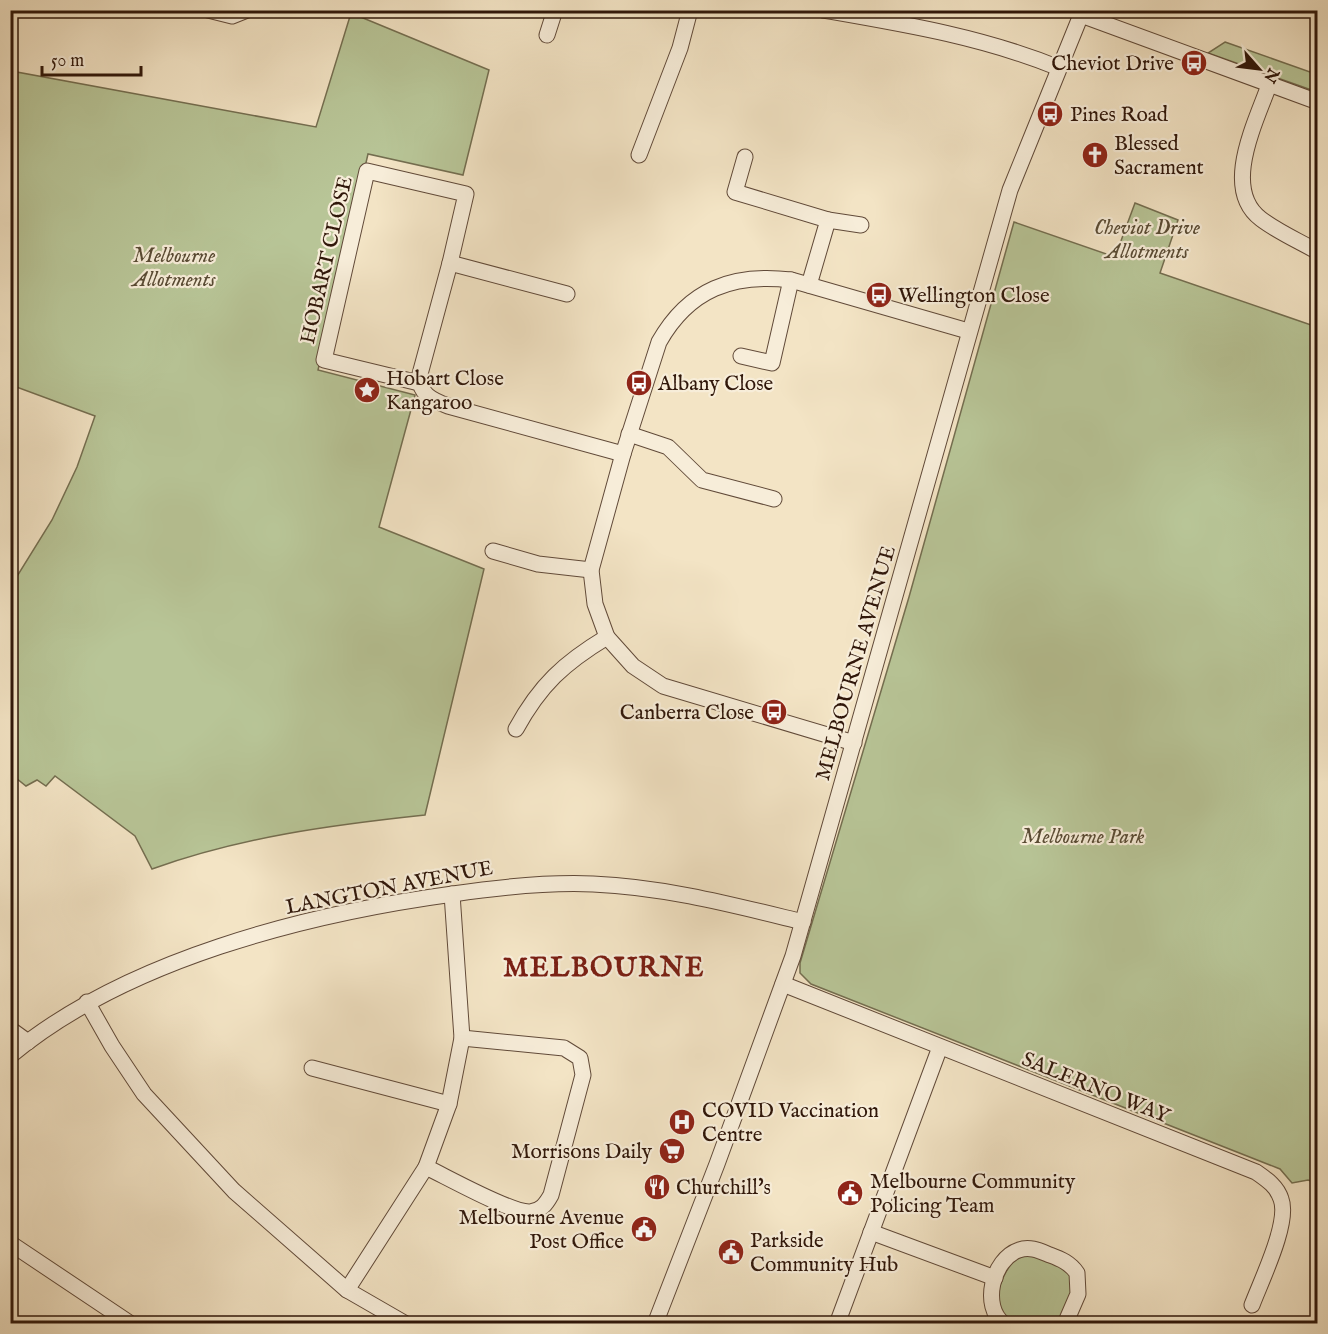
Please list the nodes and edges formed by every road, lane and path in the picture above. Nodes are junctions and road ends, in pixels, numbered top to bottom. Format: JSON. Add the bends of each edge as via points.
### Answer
{"nodes":[{"id":1,"x":208,"y":10,"type":"edge"},
{"id":2,"x":247,"y":10,"type":"edge"},
{"id":3,"x":555,"y":10,"type":"edge"},
{"id":4,"x":690,"y":10,"type":"edge"},
{"id":5,"x":823,"y":10,"type":"edge"},
{"id":6,"x":1082,"y":13,"type":"edge"},
{"id":7,"x":547,"y":35,"type":"dead end"},
{"id":8,"x":1059,"y":68,"type":"junction"},
{"id":9,"x":1269,"y":85,"type":"junction"},
{"id":10,"x":1317,"y":102,"type":"edge"},
{"id":11,"x":639,"y":155,"type":"dead end"},
{"id":12,"x":745,"y":156,"type":"dead end"},
{"id":13,"x":828,"y":220,"type":"junction"},
{"id":14,"x":861,"y":225,"type":"dead end"},
{"id":15,"x":1317,"y":252,"type":"edge"},
{"id":16,"x":450,"y":263,"type":"junction"},
{"id":17,"x":791,"y":280,"type":"junction"},
{"id":18,"x":809,"y":285,"type":"junction"},
{"id":19,"x":567,"y":294,"type":"dead end"},
{"id":20,"x":968,"y":330,"type":"junction"},
{"id":21,"x":741,"y":356,"type":"dead end"},
{"id":22,"x":419,"y":383,"type":"junction"},
{"id":23,"x":629,"y":434,"type":"junction"},
{"id":24,"x":623,"y":454,"type":"junction"},
{"id":25,"x":774,"y":499,"type":"dead end"},
{"id":26,"x":494,"y":551,"type":"dead end"},
{"id":27,"x":591,"y":570,"type":"junction"},
{"id":28,"x":607,"y":638,"type":"junction"},
{"id":29,"x":516,"y":729,"type":"dead end"},
{"id":30,"x":854,"y":743,"type":"junction"},
{"id":31,"x":452,"y":894,"type":"junction"},
{"id":32,"x":803,"y":922,"type":"junction"},
{"id":33,"x":783,"y":984,"type":"junction"},
{"id":34,"x":87,"y":1002,"type":"junction"},
{"id":35,"x":10,"y":1029,"type":"edge"},
{"id":36,"x":462,"y":1038,"type":"junction"},
{"id":37,"x":28,"y":1042,"type":"junction"},
{"id":38,"x":940,"y":1047,"type":"junction"},
{"id":39,"x":10,"y":1056,"type":"edge"},
{"id":40,"x":312,"y":1068,"type":"dead end"},
{"id":41,"x":449,"y":1104,"type":"junction"},
{"id":42,"x":426,"y":1167,"type":"junction"},
{"id":43,"x":872,"y":1232,"type":"junction"},
{"id":44,"x":10,"y":1243,"type":"edge"},
{"id":45,"x":995,"y":1278,"type":"junction"},
{"id":46,"x":347,"y":1290,"type":"junction"},
{"id":47,"x":1252,"y":1305,"type":"dead end"},
{"id":48,"x":131,"y":1323,"type":"edge"},
{"id":49,"x":406,"y":1323,"type":"edge"},
{"id":50,"x":655,"y":1323,"type":"edge"},
{"id":51,"x":837,"y":1323,"type":"edge"},
{"id":52,"x":1005,"y":1323,"type":"edge"},
{"id":53,"x":1065,"y":1323,"type":"edge"}],
"edges":[{"from":1,"to":2,"type":"street","via":[[232,16]]},
{"from":3,"to":7,"type":"street"},
{"from":4,"to":11,"type":"street","via":[[680,48]]},
{"from":5,"to":8,"type":"street","via":[[976,39]]},
{"from":6,"to":8,"type":"street","name":"MELBOURNE AVENUE"},
{"from":6,"to":9,"type":"street"},
{"from":8,"to":20,"type":"street","name":"MELBOURNE AVENUE","via":[[1010,190]]},
{"from":9,"to":10,"type":"street"},
{"from":9,"to":15,"type":"street","via":[[1242,165],[1241,184],[1259,219]]},
{"from":12,"to":13,"type":"street","via":[[735,192]]},
{"from":13,"to":14,"type":"street"},
{"from":13,"to":18,"type":"street"},
{"from":16,"to":19,"type":"street"},
{"from":16,"to":22,"type":"street","name":"HOBART CLOSE"},
{"from":16,"to":22,"type":"street","name":"HOBART CLOSE","via":[[466,194],[367,171],[324,360]]},
{"from":17,"to":18,"type":"street"},
{"from":17,"to":21,"type":"street","via":[[772,363]]},
{"from":17,"to":23,"type":"street","via":[[740,279],[715,288],[686,306],[659,342]]},
{"from":18,"to":20,"type":"street"},
{"from":20,"to":30,"type":"street","name":"MELBOURNE AVENUE"},
{"from":22,"to":24,"type":"street","via":[[422,391],[437,402]]},
{"from":23,"to":24,"type":"street"},
{"from":23,"to":25,"type":"street","via":[[668,447],[702,480]]},
{"from":24,"to":27,"type":"street"},
{"from":26,"to":27,"type":"street","via":[[538,564]]},
{"from":27,"to":28,"type":"street","via":[[595,604]]},
{"from":28,"to":29,"type":"street","via":[[558,670]]},
{"from":28,"to":30,"type":"street","via":[[633,666],[663,686]]},
{"from":30,"to":32,"type":"street","name":"MELBOURNE AVENUE"},
{"from":31,"to":32,"type":"street","name":"LANGTON AVENUE","via":[[506,885],[627,886],[701,898]]},
{"from":31,"to":34,"type":"street","name":"LANGTON AVENUE","via":[[289,927],[155,970]]},
{"from":31,"to":36,"type":"street"},
{"from":32,"to":33,"type":"street","name":"MELBOURNE AVENUE"},
{"from":33,"to":38,"type":"street","name":"SALERNO WAY"},
{"from":33,"to":50,"type":"street","name":"MELBOURNE AVENUE"},
{"from":34,"to":37,"type":"street","name":"LANGTON AVENUE"},
{"from":34,"to":46,"type":"street","via":[[144,1094],[234,1191]]},
{"from":35,"to":37,"type":"street"},
{"from":36,"to":41,"type":"street"},
{"from":36,"to":42,"type":"street","via":[[564,1048],[580,1058],[583,1075],[554,1184],[545,1204],[528,1212]]},
{"from":37,"to":39,"type":"street","name":"LANGTON AVENUE"},
{"from":38,"to":43,"type":"street"},
{"from":38,"to":47,"type":"street","name":"SALERNO WAY","via":[[1256,1172],[1272,1184],[1282,1199],[1281,1223]]},
{"from":40,"to":41,"type":"street"},
{"from":41,"to":42,"type":"street"},
{"from":42,"to":46,"type":"street"},
{"from":43,"to":45,"type":"street"},
{"from":43,"to":51,"type":"street"},
{"from":44,"to":48,"type":"street"},
{"from":45,"to":52,"type":"street","via":[[990,1300],[992,1309]]},
{"from":45,"to":53,"type":"street","via":[[1010,1254],[1027,1248],[1073,1266],[1078,1294]]},
{"from":46,"to":49,"type":"street"}]}
